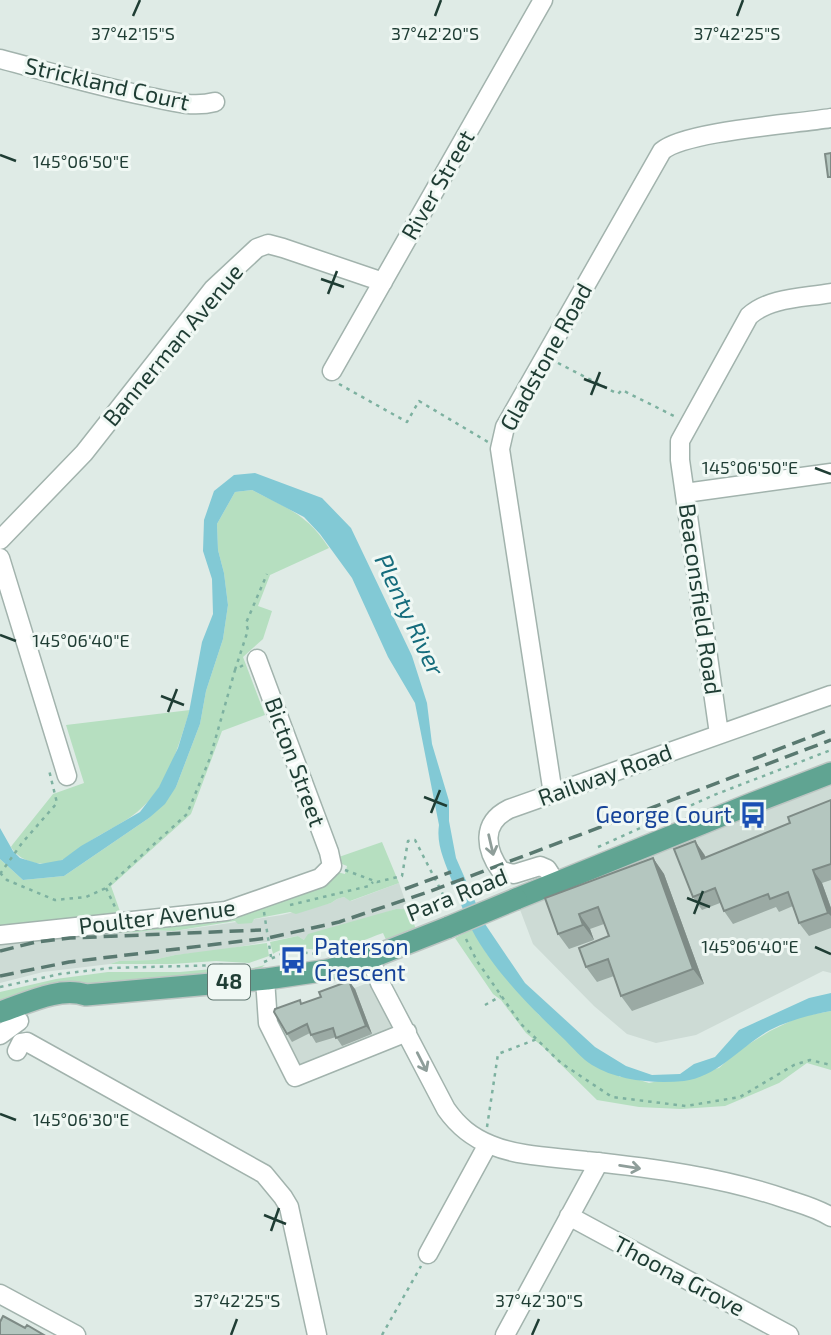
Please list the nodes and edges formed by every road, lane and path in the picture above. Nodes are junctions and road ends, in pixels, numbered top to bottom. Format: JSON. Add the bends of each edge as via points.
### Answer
{"nodes":[{"id":1,"x":543,"y":0,"type":"edge"},
{"id":2,"x":0,"y":59,"type":"edge"},
{"id":3,"x":215,"y":102,"type":"dead end"},
{"id":4,"x":831,"y":117,"type":"edge"},
{"id":5,"x":383,"y":282,"type":"junction"},
{"id":6,"x":831,"y":293,"type":"edge"},
{"id":7,"x":545,"y":356,"type":"junction"},
{"id":8,"x":334,"y":374,"type":"joint"},
{"id":9,"x":689,"y":423,"type":"junction"},
{"id":10,"x":500,"y":449,"type":"junction"},
{"id":11,"x":831,"y":472,"type":"edge"},
{"id":12,"x":685,"y":493,"type":"junction"},
{"id":13,"x":0,"y":540,"type":"edge"},
{"id":14,"x":0,"y":558,"type":"edge"},
{"id":15,"x":267,"y":574,"type":"dead end"},
{"id":16,"x":251,"y":662,"type":"junction"},
{"id":17,"x":831,"y":695,"type":"edge"},
{"id":18,"x":719,"y":734,"type":"junction"},
{"id":19,"x":831,"y":750,"type":"edge"},
{"id":20,"x":50,"y":764,"type":"dead end"},
{"id":21,"x":831,"y":773,"type":"edge"},
{"id":22,"x":67,"y":776,"type":"dead end"},
{"id":23,"x":553,"y":794,"type":"junction"},
{"id":24,"x":594,"y":848,"type":"dead end"},
{"id":25,"x":338,"y":868,"type":"junction"},
{"id":26,"x":0,"y":874,"type":"edge"},
{"id":27,"x":373,"y":880,"type":"junction"},
{"id":28,"x":556,"y":883,"type":"junction"},
{"id":29,"x":106,"y":888,"type":"junction"},
{"id":30,"x":284,"y":907,"type":"dead end"},
{"id":31,"x":268,"y":909,"type":"dead end"},
{"id":32,"x":122,"y":923,"type":"junction"},
{"id":33,"x":455,"y":926,"type":"junction"},
{"id":34,"x":0,"y":935,"type":"edge"},
{"id":35,"x":327,"y":954,"type":"dead end"},
{"id":36,"x":271,"y":958,"type":"junction"},
{"id":37,"x":370,"y":958,"type":"junction"},
{"id":38,"x":286,"y":960,"type":"dead end"},
{"id":39,"x":232,"y":966,"type":"dead end"},
{"id":40,"x":261,"y":972,"type":"junction"},
{"id":41,"x":0,"y":987,"type":"edge"},
{"id":42,"x":501,"y":996,"type":"junction"},
{"id":43,"x":485,"y":1004,"type":"dead end"},
{"id":44,"x":6,"y":1020,"type":"edge"},
{"id":45,"x":407,"y":1032,"type":"junction"},
{"id":46,"x":0,"y":1035,"type":"edge"},
{"id":47,"x":537,"y":1039,"type":"junction"},
{"id":48,"x":9,"y":1048,"type":"edge"},
{"id":49,"x":831,"y":1065,"type":"edge"},
{"id":50,"x":488,"y":1144,"type":"junction"},
{"id":51,"x":599,"y":1162,"type":"junction"},
{"id":52,"x":569,"y":1216,"type":"junction"},
{"id":53,"x":831,"y":1217,"type":"edge"},
{"id":54,"x":428,"y":1254,"type":"joint"},
{"id":55,"x":0,"y":1294,"type":"edge"},
{"id":56,"x":76,"y":1335,"type":"edge"},
{"id":57,"x":317,"y":1335,"type":"edge"},
{"id":58,"x":382,"y":1335,"type":"edge"},
{"id":59,"x":505,"y":1335,"type":"edge"},
{"id":60,"x":789,"y":1335,"type":"edge"}],
"edges":[{"from":1,"to":5,"type":"street","name":"River Street"},
{"from":2,"to":3,"type":"street","name":"Strickland Court","via":[[175,102]]},
{"from":4,"to":7,"type":"street","name":"Gladstone Road","via":[[669,145],[656,159]]},
{"from":5,"to":8,"type":"street","name":"River Street"},
{"from":5,"to":13,"type":"street","name":"Bannerman Avenue","via":[[283,248],[268,244],[257,248],[213,289],[73,467]]},
{"from":6,"to":9,"type":"street","name":"Beaconsfield Road","via":[[772,302],[756,309]]},
{"from":7,"to":9,"type":"path","via":[[618,394],[622,390]]},
{"from":7,"to":10,"type":"street","name":"Gladstone Road","via":[[505,427]]},
{"from":8,"to":10,"type":"path","via":[[407,422],[419,401]]},
{"from":9,"to":12,"type":"street","name":"Beaconsfield Road","via":[[679,449]]},
{"from":10,"to":23,"type":"street","name":"Gladstone Road"},
{"from":11,"to":12,"type":"street"},
{"from":12,"to":18,"type":"street","name":"Beaconsfield Road"},
{"from":14,"to":22,"type":"street"},
{"from":15,"to":16,"type":"path","via":[[246,623]]},
{"from":16,"to":25,"type":"street","name":"Bicton Street"},
{"from":16,"to":29,"type":"path","via":[[187,814]]},
{"from":17,"to":18,"type":"street","name":"Railway Road"},
{"from":18,"to":23,"type":"street","name":"Railway Road"},
{"from":19,"to":24,"type":"path"},
{"from":20,"to":26,"type":"path","via":[[57,803]]},
{"from":21,"to":28,"type":"main road","name":"Para Road","number":"48"},
{"from":23,"to":28,"type":"street","name":"Railway Road","one_way":true,"via":[[504,811],[488,832],[501,871],[514,874],[540,866]]},
{"from":25,"to":27,"type":"path"},
{"from":25,"to":32,"type":"street","name":"Poulter Avenue","via":[[226,911]]},
{"from":26,"to":29,"type":"path","via":[[55,900],[86,897]]},
{"from":27,"to":30,"type":"path","via":[[369,886]]},
{"from":27,"to":33,"type":"path","via":[[402,876],[408,841],[415,841]]},
{"from":28,"to":33,"type":"main road","name":"Para Road","number":"48","bridge":true},
{"from":29,"to":32,"type":"path"},
{"from":31,"to":36,"type":"path","via":[[263,913]]},
{"from":32,"to":34,"type":"street","name":"Poulter Avenue"},
{"from":33,"to":37,"type":"main road","name":"Para Road","number":"48"},
{"from":33,"to":42,"type":"path"},
{"from":35,"to":36,"type":"path","via":[[288,951]]},
{"from":36,"to":38,"type":"path","via":[[272,962]]},
{"from":36,"to":40,"type":"path"},
{"from":37,"to":40,"type":"main road","name":"Para Road","number":"48","via":[[328,970]]},
{"from":37,"to":45,"type":"street"},
{"from":39,"to":41,"type":"path","via":[[110,968]]},
{"from":40,"to":44,"type":"main road","name":"Para Road","number":"48","via":[[86,995],[54,995]]},
{"from":40,"to":45,"type":"street","via":[[268,1023],[295,1077]]},
{"from":42,"to":43,"type":"path"},
{"from":42,"to":47,"type":"path"},
{"from":44,"to":46,"type":"street"},
{"from":45,"to":50,"type":"street","one_way":true,"via":[[456,1123]]},
{"from":47,"to":49,"type":"path","via":[[561,1063],[612,1097],[686,1106],[740,1097],[810,1060]]},
{"from":47,"to":50,"type":"path","via":[[498,1054]]},
{"from":48,"to":57,"type":"street","via":[[281,1193],[291,1216]]},
{"from":50,"to":51,"type":"street"},
{"from":50,"to":54,"type":"street"},
{"from":51,"to":52,"type":"street"},
{"from":51,"to":53,"type":"street","one_way":true,"via":[[738,1184]]},
{"from":52,"to":59,"type":"street"},
{"from":52,"to":60,"type":"street","name":"Thoona Grove"},
{"from":54,"to":58,"type":"path"},
{"from":55,"to":56,"type":"street"}]}
